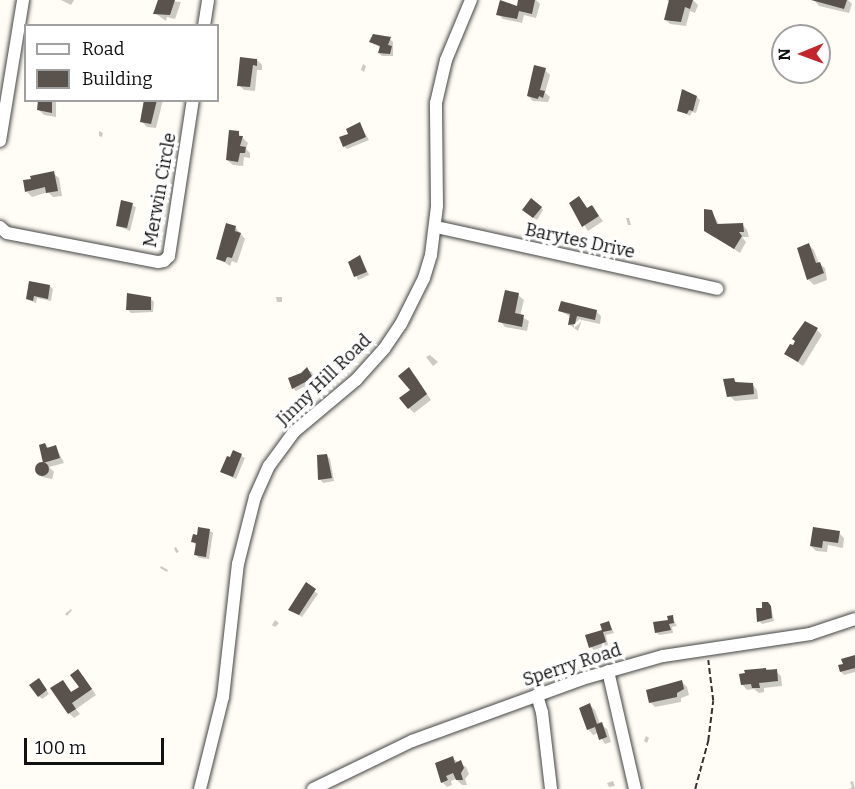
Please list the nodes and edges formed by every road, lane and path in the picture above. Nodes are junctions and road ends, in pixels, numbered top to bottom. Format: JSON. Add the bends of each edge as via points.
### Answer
{"nodes":[{"id":1,"x":23,"y":0,"type":"edge"},
{"id":2,"x":208,"y":0,"type":"edge"},
{"id":3,"x":471,"y":0,"type":"edge"},
{"id":4,"x":204,"y":24,"type":"edge"},
{"id":5,"x":3,"y":99,"type":"edge"},
{"id":6,"x":193,"y":102,"type":"edge"},
{"id":7,"x":0,"y":141,"type":"edge"},
{"id":8,"x":0,"y":227,"type":"edge"},
{"id":9,"x":436,"y":227,"type":"junction"},
{"id":10,"x":717,"y":289,"type":"dead end"},
{"id":11,"x":855,"y":619,"type":"edge"},
{"id":12,"x":707,"y":648,"type":"junction"},
{"id":13,"x":608,"y":671,"type":"junction"},
{"id":14,"x":537,"y":695,"type":"junction"},
{"id":15,"x":200,"y":789,"type":"edge"},
{"id":16,"x":313,"y":789,"type":"edge"},
{"id":17,"x":551,"y":789,"type":"edge"},
{"id":18,"x":635,"y":789,"type":"edge"},
{"id":19,"x":695,"y":789,"type":"edge"}],
"edges":[{"from":1,"to":5,"type":"street"},
{"from":2,"to":4,"type":"street"},
{"from":3,"to":9,"type":"street","name":"Jinny Hill Road","via":[[446,60],[436,103]]},
{"from":5,"to":7,"type":"street"},
{"from":6,"to":8,"type":"street","name":"Merwin Circle","via":[[169,256],[164,261],[7,233]]},
{"from":9,"to":10,"type":"street","name":"Barytes Drive"},
{"from":9,"to":15,"type":"street","name":"Jinny Hill Road","via":[[424,278],[401,324],[369,367],[294,432],[269,466],[255,497],[238,564],[223,697]]},
{"from":11,"to":12,"type":"street","name":"Sperry Road","via":[[810,634]]},
{"from":12,"to":13,"type":"street","name":"Sperry Road"},
{"from":12,"to":19,"type":"path","via":[[713,701],[708,741]]},
{"from":13,"to":14,"type":"street","name":"Sperry Road"},
{"from":13,"to":18,"type":"street"},
{"from":14,"to":16,"type":"street","name":"Sperry Road","via":[[412,741]]},
{"from":14,"to":17,"type":"street"}]}
